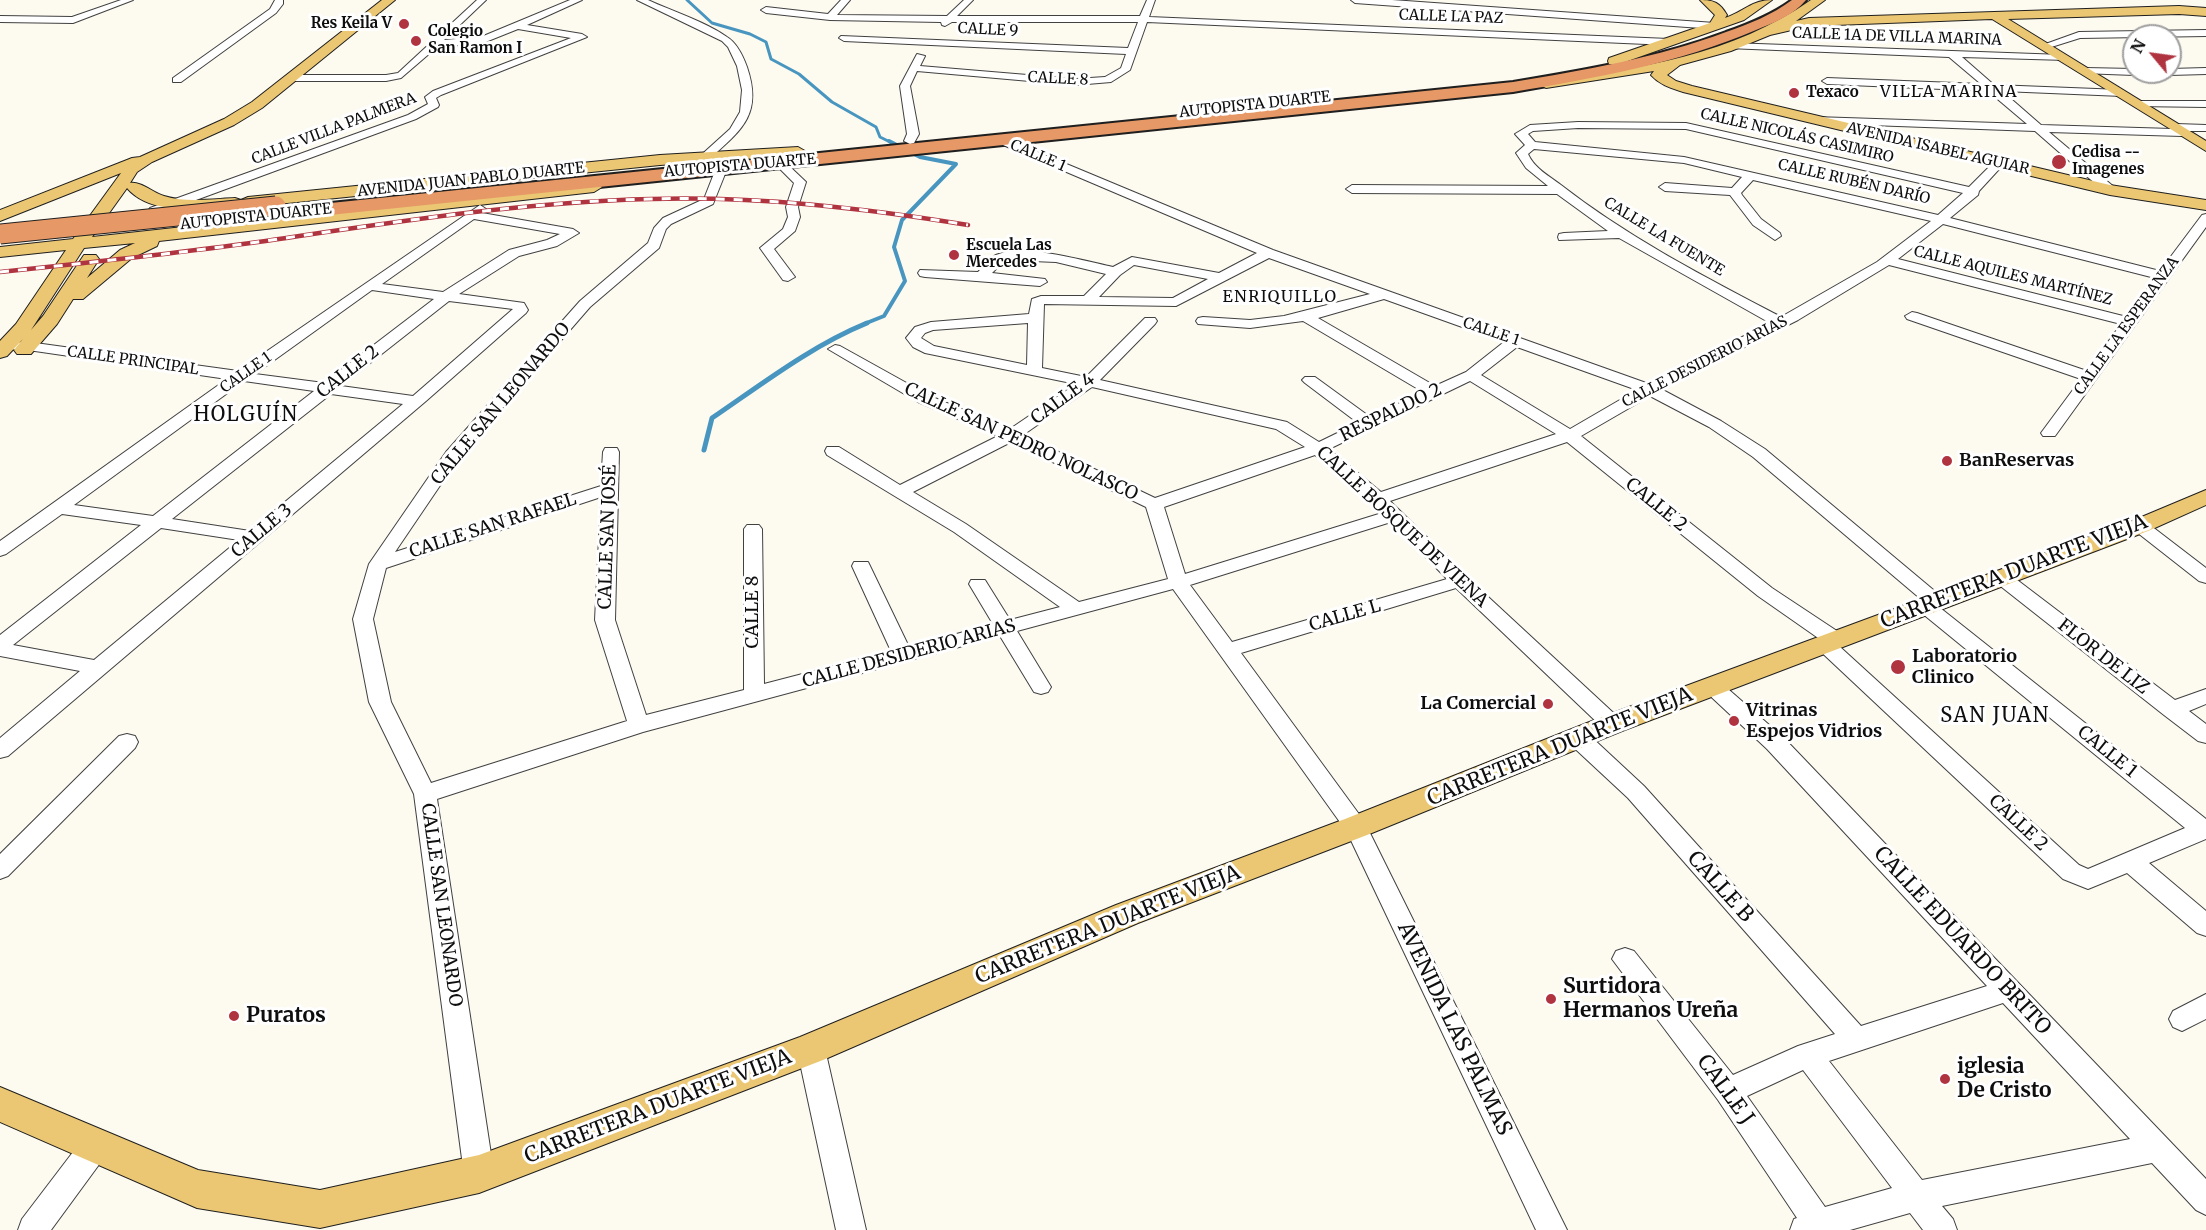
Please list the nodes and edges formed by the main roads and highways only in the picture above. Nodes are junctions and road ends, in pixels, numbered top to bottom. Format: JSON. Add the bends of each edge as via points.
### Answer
{"nodes":[{"id":1,"x":389,"y":0,"type":"edge"},
{"id":2,"x":1706,"y":0,"type":"edge"},
{"id":3,"x":1766,"y":0,"type":"edge"},
{"id":4,"x":1784,"y":0,"type":"edge"},
{"id":5,"x":1800,"y":0,"type":"edge"},
{"id":6,"x":1819,"y":0,"type":"edge"},
{"id":7,"x":2162,"y":0,"type":"edge"},
{"id":8,"x":2198,"y":0,"type":"edge"},
{"id":9,"x":2206,"y":1,"type":"edge"},
{"id":10,"x":2010,"y":3,"type":"dead end"},
{"id":11,"x":1929,"y":5,"type":"dead end"},
{"id":12,"x":2206,"y":6,"type":"edge"},
{"id":13,"x":2206,"y":12,"type":"edge"},
{"id":14,"x":1990,"y":13,"type":"junction"},
{"id":15,"x":1715,"y":26,"type":"junction"},
{"id":16,"x":1763,"y":33,"type":"junction"},
{"id":17,"x":1614,"y":61,"type":"junction"},
{"id":18,"x":1675,"y":63,"type":"junction"},
{"id":19,"x":1513,"y":87,"type":"junction"},
{"id":20,"x":907,"y":145,"type":"junction"},
{"id":21,"x":2206,"y":147,"type":"edge"},
{"id":22,"x":168,"y":150,"type":"junction"},
{"id":23,"x":865,"y":150,"type":"junction"},
{"id":24,"x":798,"y":151,"type":"junction"},
{"id":25,"x":833,"y":158,"type":"junction"},
{"id":26,"x":134,"y":187,"type":"junction"},
{"id":27,"x":235,"y":203,"type":"junction"},
{"id":28,"x":2206,"y":205,"type":"edge"},
{"id":29,"x":274,"y":210,"type":"junction"},
{"id":30,"x":117,"y":214,"type":"junction"},
{"id":31,"x":0,"y":216,"type":"edge"},
{"id":32,"x":98,"y":216,"type":"junction"},
{"id":33,"x":0,"y":225,"type":"edge"},
{"id":34,"x":186,"y":232,"type":"junction"},
{"id":35,"x":0,"y":234,"type":"edge"},
{"id":36,"x":101,"y":241,"type":"junction"},
{"id":37,"x":0,"y":243,"type":"edge"},
{"id":38,"x":79,"y":243,"type":"junction"},
{"id":39,"x":0,"y":252,"type":"edge"},
{"id":40,"x":50,"y":321,"type":"junction"},
{"id":41,"x":4,"y":349,"type":"edge"},
{"id":42,"x":0,"y":370,"type":"edge"},
{"id":43,"x":2206,"y":497,"type":"edge"},
{"id":44,"x":0,"y":1104,"type":"edge"}],
"edges":[{"from":1,"to":22,"type":"main road","via":[[248,111]]},
{"from":2,"to":15,"type":"main road","via":[[1721,15]]},
{"from":3,"to":15,"type":"main road","name":"AUTOPISTA DUARTE","via":[[1740,17]]},
{"from":4,"to":17,"type":"highway","name":"AUTOPISTA DUARTE","via":[[1764,14],[1706,37]]},
{"from":5,"to":19,"type":"highway","name":"AUTOPISTA DUARTE","via":[[1766,22],[1686,52]]},
{"from":6,"to":16,"type":"main road","name":"AUTOPISTA DUARTE"},
{"from":7,"to":12,"type":"main road"},
{"from":8,"to":9,"type":"main road"},
{"from":10,"to":14,"type":"main road"},
{"from":11,"to":14,"type":"main road"},
{"from":13,"to":14,"type":"main road"},
{"from":14,"to":16,"type":"main road","via":[[1809,22]]},
{"from":14,"to":21,"type":"main road"},
{"from":15,"to":17,"type":"main road","name":"AUTOPISTA DUARTE"},
{"from":16,"to":18,"type":"main road","name":"AUTOPISTA DUARTE"},
{"from":17,"to":20,"type":"highway","name":"AUTOPISTA DUARTE","via":[[1493,81]]},
{"from":18,"to":19,"type":"main road","name":"AUTOPISTA DUARTE"},
{"from":18,"to":28,"type":"main road","name":"AVENIDA ISABEL AGUIAR","via":[[1658,75],[1671,84],[2110,190]]},
{"from":19,"to":20,"type":"highway","name":"AUTOPISTA DUARTE","via":[[1000,140]]},
{"from":20,"to":23,"type":"highway"},
{"from":22,"to":26,"type":"main road","via":[[148,167]]},
{"from":22,"to":31,"type":"main road"},
{"from":22,"to":32,"type":"main road","via":[[132,169]]},
{"from":23,"to":24,"type":"highway","name":"AUTOPISTA DUARTE"},
{"from":23,"to":25,"type":"highway"},
{"from":24,"to":27,"type":"main road","name":"AVENIDA JUAN PABLO DUARTE"},
{"from":24,"to":29,"type":"highway","name":"AUTOPISTA DUARTE"},
{"from":25,"to":29,"type":"highway","name":"AUTOPISTA DUARTE"},
{"from":25,"to":34,"type":"main road","name":"AUTOPISTA DUARTE"},
{"from":26,"to":27,"type":"main road","via":[[151,198],[174,204]]},
{"from":26,"to":30,"type":"main road"},
{"from":27,"to":30,"type":"main road","name":"AVENIDA JUAN PABLO DUARTE"},
{"from":29,"to":35,"type":"highway","name":"AUTOPISTA DUARTE","bridge":true},
{"from":29,"to":37,"type":"highway","name":"AUTOPISTA DUARTE"},
{"from":30,"to":32,"type":"main road","name":"AVENIDA JUAN PABLO DUARTE"},
{"from":30,"to":36,"type":"main road"},
{"from":32,"to":33,"type":"main road","name":"AVENIDA JUAN PABLO DUARTE"},
{"from":32,"to":38,"type":"main road"},
{"from":34,"to":36,"type":"main road"},
{"from":34,"to":40,"type":"main road","via":[[152,241],[126,254]]},
{"from":36,"to":38,"type":"main road"},
{"from":36,"to":40,"type":"main road"},
{"from":38,"to":39,"type":"main road"},
{"from":38,"to":41,"type":"main road","via":[[23,328]]},
{"from":40,"to":42,"type":"main road"},
{"from":43,"to":44,"type":"main road","name":"CARRETERA DUARTE VIEJA","via":[[2140,526],[1612,724],[1126,914],[811,1049],[479,1174],[320,1209],[197,1189]]}]}
